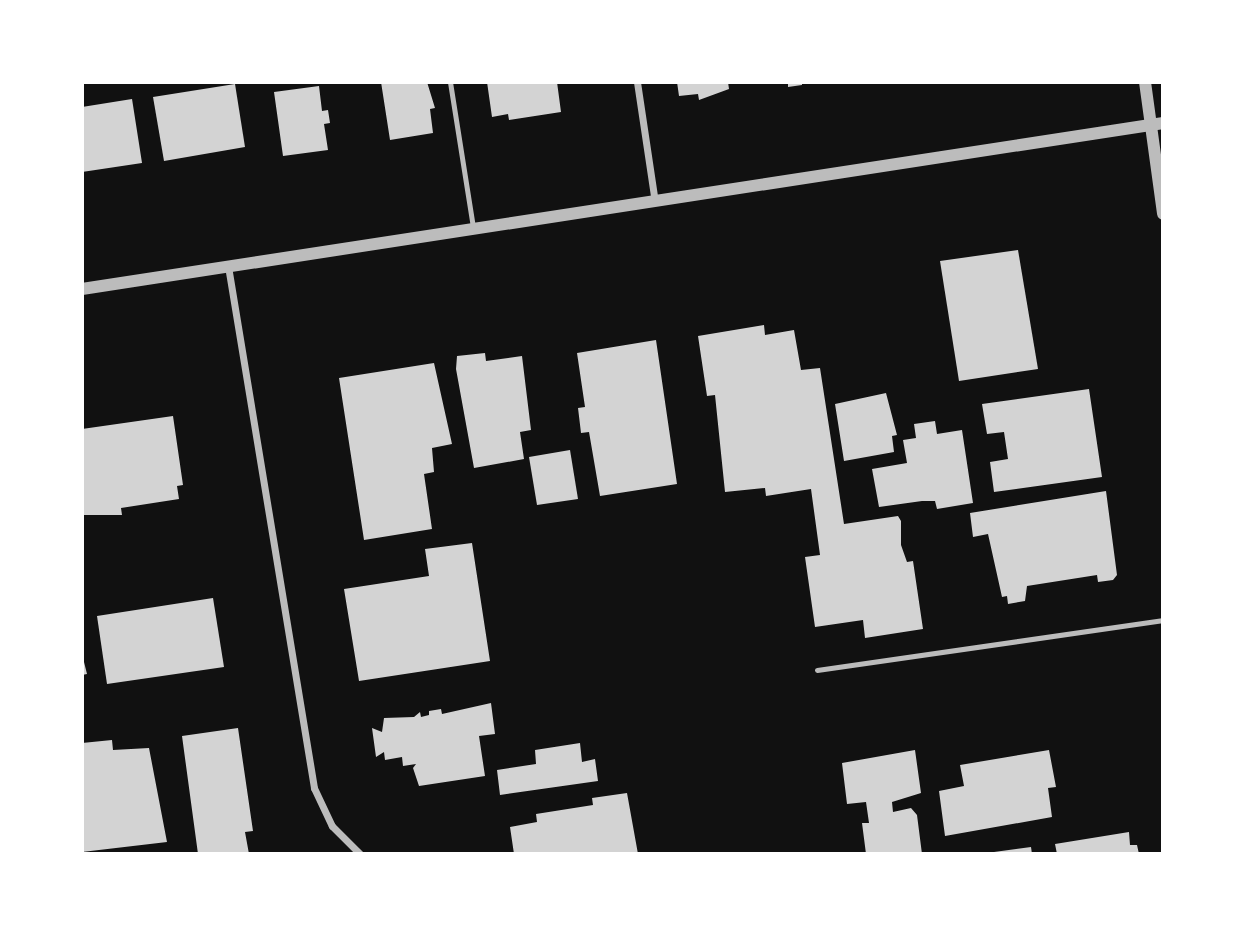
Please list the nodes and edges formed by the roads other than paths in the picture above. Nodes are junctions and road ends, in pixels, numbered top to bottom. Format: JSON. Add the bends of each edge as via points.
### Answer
{"nodes":[{"id":1,"x":450,"y":82,"type":"edge"},
{"id":2,"x":637,"y":82,"type":"edge"},
{"id":3,"x":1145,"y":82,"type":"edge"},
{"id":4,"x":1157,"y":123,"type":"edge"},
{"id":5,"x":655,"y":202,"type":"junction"},
{"id":6,"x":1163,"y":215,"type":"edge"},
{"id":7,"x":473,"y":227,"type":"junction"},
{"id":8,"x":228,"y":265,"type":"junction"},
{"id":9,"x":82,"y":289,"type":"edge"},
{"id":10,"x":1163,"y":620,"type":"edge"},
{"id":11,"x":817,"y":670,"type":"dead end"},
{"id":12,"x":360,"y":854,"type":"edge"}],
"edges":[{"from":1,"to":7,"type":"lane"},
{"from":2,"to":5,"type":"street"},
{"from":3,"to":4,"type":"street"},
{"from":4,"to":5,"type":"street"},
{"from":4,"to":6,"type":"street"},
{"from":5,"to":7,"type":"street"},
{"from":7,"to":8,"type":"street"},
{"from":8,"to":9,"type":"street"},
{"from":8,"to":12,"type":"street","via":[[314,788],[332,826]]},
{"from":10,"to":11,"type":"lane"}]}
